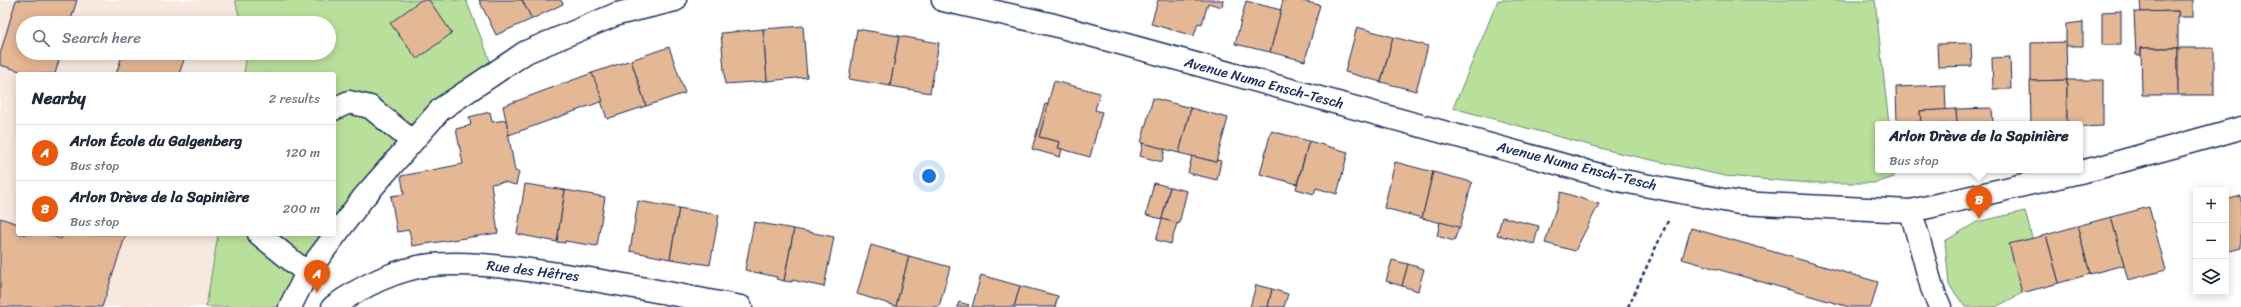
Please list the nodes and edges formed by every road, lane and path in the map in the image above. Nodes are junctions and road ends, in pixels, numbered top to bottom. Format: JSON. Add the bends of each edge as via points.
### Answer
{"nodes":[{"id":1,"x":675,"y":0,"type":"edge"},
{"id":2,"x":943,"y":0,"type":"edge"},
{"id":3,"x":336,"y":108,"type":"edge"},
{"id":4,"x":2241,"y":128,"type":"edge"},
{"id":5,"x":412,"y":141,"type":"junction"},
{"id":6,"x":2083,"y":171,"type":"edge"},
{"id":7,"x":2075,"y":173,"type":"edge"},
{"id":8,"x":1682,"y":191,"type":"junction"},
{"id":9,"x":1911,"y":211,"type":"junction"},
{"id":10,"x":336,"y":234,"type":"edge"},
{"id":11,"x":261,"y":236,"type":"edge"},
{"id":12,"x":335,"y":236,"type":"edge"},
{"id":13,"x":307,"y":273,"type":"junction"},
{"id":14,"x":290,"y":307,"type":"edge"},
{"id":15,"x":333,"y":307,"type":"edge"},
{"id":16,"x":741,"y":307,"type":"edge"},
{"id":17,"x":1628,"y":307,"type":"edge"},
{"id":18,"x":1940,"y":307,"type":"edge"}],
"edges":[{"from":1,"to":5,"type":"street","via":[[617,14],[526,52],[441,110]]},
{"from":2,"to":8,"type":"street","name":"Avenue Numa Ensch-Tesch","via":[[1054,25],[1618,180]]},
{"from":3,"to":5,"type":"street","via":[[349,102],[370,107]]},
{"from":4,"to":6,"type":"street","name":"Avenue Numa Ensch-Tesch"},
{"from":5,"to":10,"type":"street"},
{"from":7,"to":9,"type":"street","name":"Avenue Numa Ensch-Tesch"},
{"from":8,"to":9,"type":"street","name":"Avenue Numa Ensch-Tesch","via":[[1739,203]]},
{"from":8,"to":17,"type":"path"},
{"from":9,"to":18,"type":"street","via":[[1932,288]]},
{"from":11,"to":13,"type":"street"},
{"from":12,"to":13,"type":"street"},
{"from":13,"to":14,"type":"street"},
{"from":15,"to":16,"type":"street","name":"Rue des Hêtres","via":[[356,290],[395,275],[431,265],[474,264],[569,275]]}]}
